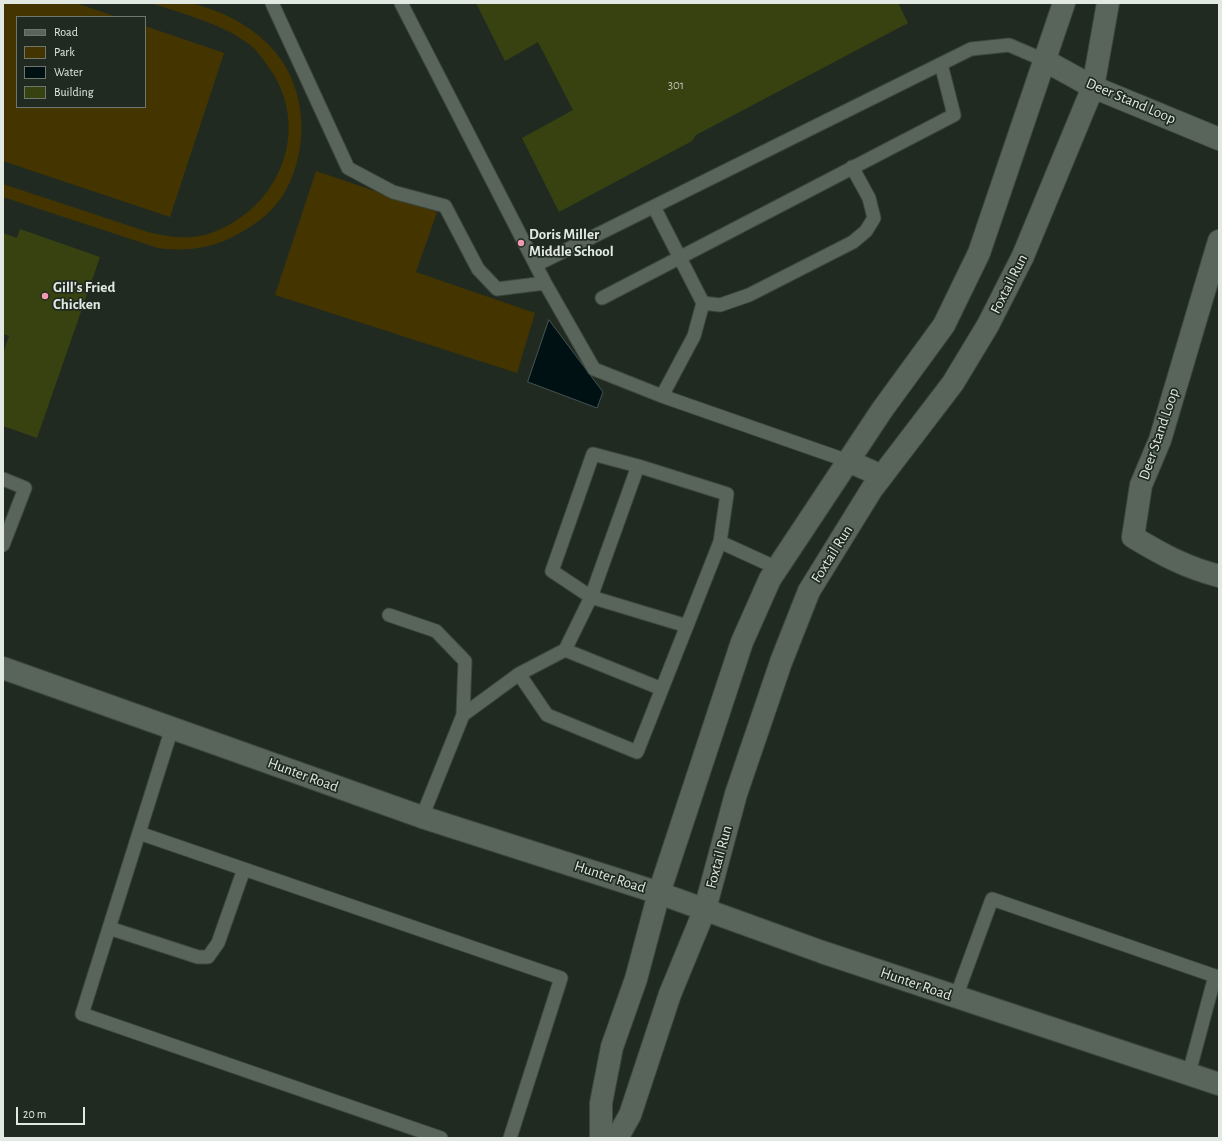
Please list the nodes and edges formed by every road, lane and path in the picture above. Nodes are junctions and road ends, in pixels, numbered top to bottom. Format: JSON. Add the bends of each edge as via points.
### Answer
{"nodes":[{"id":1,"x":272,"y":3,"type":"edge"},
{"id":2,"x":401,"y":3,"type":"edge"},
{"id":3,"x":1064,"y":3,"type":"edge"},
{"id":4,"x":1108,"y":3,"type":"edge"},
{"id":5,"x":1044,"y":60,"type":"junction"},
{"id":6,"x":941,"y":64,"type":"junction"},
{"id":7,"x":1092,"y":87,"type":"junction"},
{"id":8,"x":1219,"y":139,"type":"edge"},
{"id":9,"x":852,"y":167,"type":"junction"},
{"id":10,"x":654,"y":206,"type":"junction"},
{"id":11,"x":1219,"y":241,"type":"edge"},
{"id":12,"x":680,"y":256,"type":"junction"},
{"id":13,"x":536,"y":265,"type":"junction"},
{"id":14,"x":545,"y":283,"type":"junction"},
{"id":15,"x":602,"y":298,"type":"dead end"},
{"id":16,"x":703,"y":303,"type":"junction"},
{"id":17,"x":662,"y":396,"type":"junction"},
{"id":18,"x":848,"y":461,"type":"junction"},
{"id":19,"x":638,"y":466,"type":"junction"},
{"id":20,"x":882,"y":476,"type":"junction"},
{"id":21,"x":3,"y":480,"type":"edge"},
{"id":22,"x":720,"y":542,"type":"junction"},
{"id":23,"x":3,"y":545,"type":"edge"},
{"id":24,"x":777,"y":568,"type":"junction"},
{"id":25,"x":1219,"y":576,"type":"edge"},
{"id":26,"x":591,"y":597,"type":"junction"},
{"id":27,"x":388,"y":615,"type":"dead end"},
{"id":28,"x":687,"y":626,"type":"junction"},
{"id":29,"x":565,"y":650,"type":"junction"},
{"id":30,"x":3,"y":668,"type":"edge"},
{"id":31,"x":519,"y":674,"type":"junction"},
{"id":32,"x":662,"y":690,"type":"junction"},
{"id":33,"x":463,"y":715,"type":"junction"},
{"id":34,"x":172,"y":728,"type":"junction"},
{"id":35,"x":422,"y":817,"type":"junction"},
{"id":36,"x":139,"y":833,"type":"junction"},
{"id":37,"x":244,"y":869,"type":"junction"},
{"id":38,"x":659,"y":893,"type":"junction"},
{"id":39,"x":705,"y":909,"type":"junction"},
{"id":40,"x":109,"y":928,"type":"junction"},
{"id":41,"x":956,"y":998,"type":"junction"},
{"id":42,"x":1190,"y":1073,"type":"junction"},
{"id":43,"x":1219,"y":1084,"type":"edge"},
{"id":44,"x":441,"y":1138,"type":"edge"},
{"id":45,"x":510,"y":1138,"type":"edge"},
{"id":46,"x":602,"y":1138,"type":"edge"},
{"id":47,"x":617,"y":1138,"type":"edge"}],
"edges":[{"from":1,"to":14,"type":"lane","via":[[348,168],[393,192],[446,206],[478,269],[497,288]]},
{"from":2,"to":13,"type":"lane"},
{"from":3,"to":5,"type":"street"},
{"from":4,"to":7,"type":"street","name":"Foxtail Run"},
{"from":5,"to":6,"type":"lane","via":[[1009,45],[971,49]]},
{"from":5,"to":7,"type":"street","name":"Deer Stand Loop"},
{"from":5,"to":18,"type":"street","via":[[979,253],[970,272],[944,325]]},
{"from":6,"to":9,"type":"lane","via":[[954,115]]},
{"from":6,"to":10,"type":"lane"},
{"from":7,"to":8,"type":"street","name":"Deer Stand Loop"},
{"from":7,"to":20,"type":"street","name":"Foxtail Run","via":[[1023,256],[988,326],[953,382]]},
{"from":9,"to":12,"type":"lane"},
{"from":9,"to":16,"type":"lane","via":[[869,198],[874,218],[866,231],[853,242],[749,295],[720,306]]},
{"from":10,"to":12,"type":"lane"},
{"from":10,"to":13,"type":"lane"},
{"from":11,"to":25,"type":"street","name":"Deer Stand Loop","via":[[1160,440],[1141,485],[1133,537],[1167,558],[1192,569]]},
{"from":12,"to":15,"type":"lane"},
{"from":12,"to":16,"type":"lane"},
{"from":13,"to":14,"type":"lane"},
{"from":14,"to":17,"type":"lane","via":[[594,369]]},
{"from":16,"to":17,"type":"lane","via":[[694,336]]},
{"from":17,"to":18,"type":"lane"},
{"from":18,"to":20,"type":"street"},
{"from":18,"to":24,"type":"street"},
{"from":19,"to":22,"type":"lane","via":[[727,494]]},
{"from":19,"to":26,"type":"lane"},
{"from":19,"to":26,"type":"lane","via":[[593,454],[552,571]]},
{"from":20,"to":39,"type":"street","name":"Foxtail Run","via":[[809,590],[781,662],[736,794]]},
{"from":21,"to":23,"type":"lane","via":[[25,488]]},
{"from":22,"to":24,"type":"lane"},
{"from":22,"to":28,"type":"lane"},
{"from":24,"to":38,"type":"street","via":[[742,642]]},
{"from":26,"to":28,"type":"lane"},
{"from":26,"to":29,"type":"lane"},
{"from":27,"to":33,"type":"lane","via":[[436,631],[465,661]]},
{"from":28,"to":32,"type":"lane"},
{"from":29,"to":31,"type":"lane"},
{"from":29,"to":32,"type":"lane"},
{"from":30,"to":34,"type":"street","name":"Hunter Road"},
{"from":31,"to":32,"type":"lane","via":[[547,715],[637,752]]},
{"from":31,"to":33,"type":"lane"},
{"from":33,"to":35,"type":"lane"},
{"from":34,"to":35,"type":"street","name":"Hunter Road"},
{"from":34,"to":36,"type":"lane"},
{"from":35,"to":38,"type":"street","name":"Hunter Road"},
{"from":36,"to":37,"type":"lane"},
{"from":36,"to":40,"type":"lane"},
{"from":37,"to":40,"type":"lane","via":[[218,943],[208,957],[198,957]]},
{"from":37,"to":45,"type":"lane","via":[[561,978]]},
{"from":38,"to":39,"type":"street","name":"Hunter Road"},
{"from":38,"to":46,"type":"street","via":[[636,979],[612,1046],[601,1103]]},
{"from":39,"to":41,"type":"street","name":"Hunter Road"},
{"from":39,"to":47,"type":"street","name":"Foxtail Run","via":[[670,994],[630,1115]]},
{"from":40,"to":44,"type":"lane","via":[[82,1014]]},
{"from":41,"to":42,"type":"street","name":"Hunter Road"},
{"from":41,"to":42,"type":"lane","via":[[992,899],[1215,976]]},
{"from":42,"to":43,"type":"street","name":"Hunter Road"}]}
